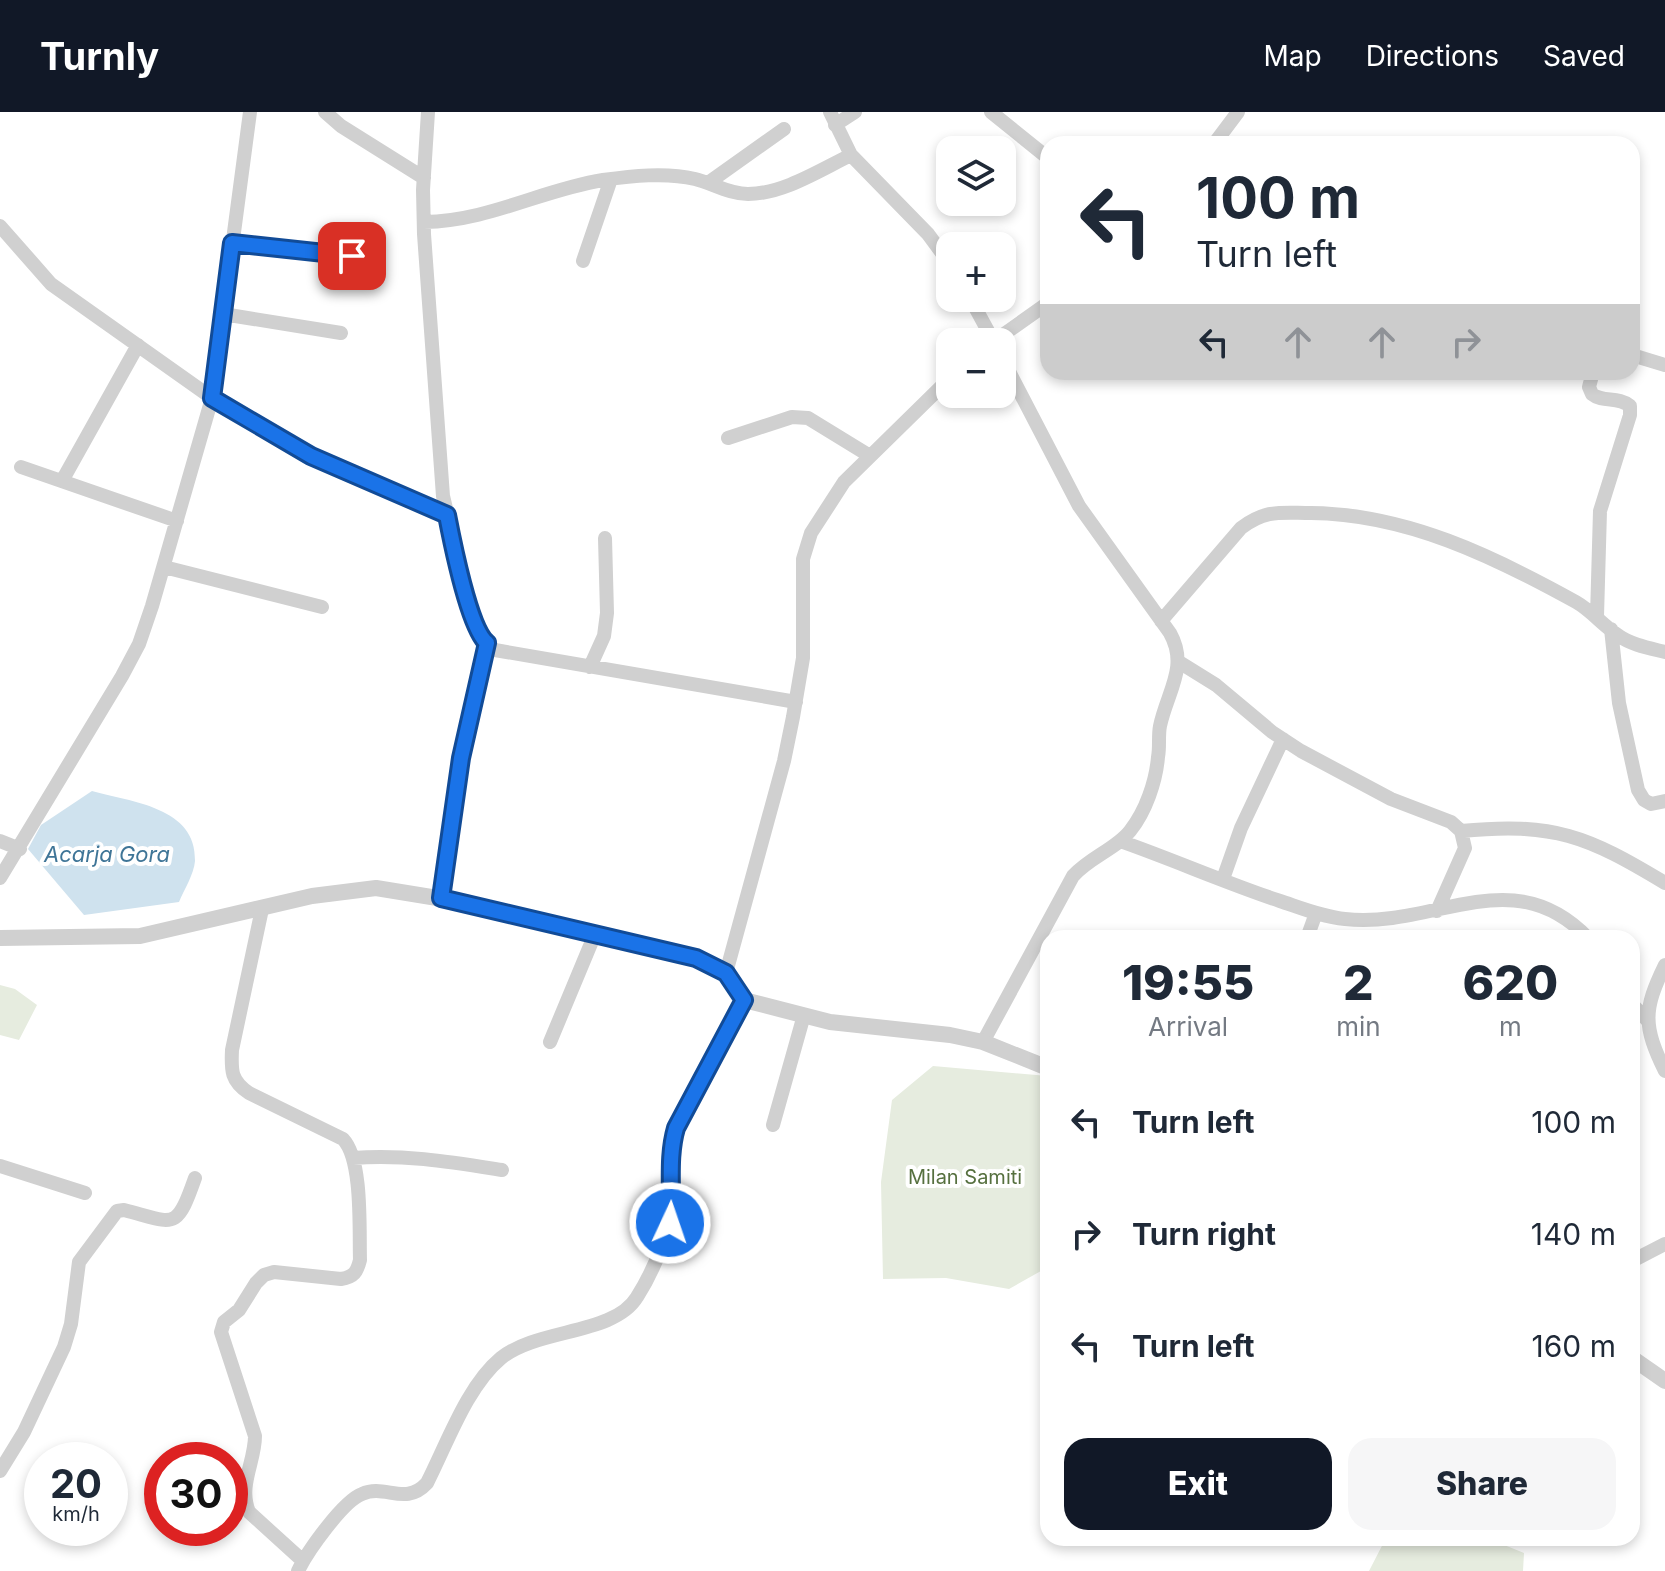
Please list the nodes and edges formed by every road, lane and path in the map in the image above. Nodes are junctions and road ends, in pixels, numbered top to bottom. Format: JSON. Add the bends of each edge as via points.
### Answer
{"nodes":[{"id":1,"x":250,"y":112,"type":"edge"},
{"id":2,"x":325,"y":112,"type":"edge"},
{"id":3,"x":428,"y":112,"type":"edge"},
{"id":4,"x":855,"y":112,"type":"edge"},
{"id":5,"x":991,"y":112,"type":"edge"},
{"id":6,"x":1238,"y":112,"type":"edge"},
{"id":7,"x":833,"y":118,"type":"edge"},
{"id":8,"x":784,"y":129,"type":"dead end"},
{"id":9,"x":1220,"y":136,"type":"edge"},
{"id":10,"x":1040,"y":152,"type":"edge"},
{"id":11,"x":851,"y":155,"type":"junction"},
{"id":12,"x":424,"y":178,"type":"junction"},
{"id":13,"x":611,"y":179,"type":"junction"},
{"id":14,"x":708,"y":183,"type":"junction"},
{"id":15,"x":424,"y":222,"type":"junction"},
{"id":16,"x":0,"y":226,"type":"edge"},
{"id":17,"x":232,"y":243,"type":"junction"},
{"id":18,"x":936,"y":245,"type":"edge"},
{"id":19,"x":352,"y":256,"type":"dead end"},
{"id":20,"x":583,"y":261,"type":"dead end"},
{"id":21,"x":1040,"y":309,"type":"edge"},
{"id":22,"x":223,"y":314,"type":"junction"},
{"id":23,"x":1013,"y":328,"type":"edge"},
{"id":24,"x":341,"y":333,"type":"dead end"},
{"id":25,"x":138,"y":345,"type":"junction"},
{"id":26,"x":1640,"y":357,"type":"edge"},
{"id":27,"x":1665,"y":365,"type":"edge"},
{"id":28,"x":1591,"y":380,"type":"edge"},
{"id":29,"x":1016,"y":385,"type":"edge"},
{"id":30,"x":936,"y":392,"type":"edge"},
{"id":31,"x":212,"y":398,"type":"junction"},
{"id":32,"x":728,"y":438,"type":"dead end"},
{"id":33,"x":870,"y":456,"type":"junction"},
{"id":34,"x":21,"y":467,"type":"dead end"},
{"id":35,"x":62,"y":481,"type":"junction"},
{"id":36,"x":447,"y":515,"type":"junction"},
{"id":37,"x":177,"y":521,"type":"junction"},
{"id":38,"x":605,"y":538,"type":"dead end"},
{"id":39,"x":164,"y":567,"type":"junction"},
{"id":40,"x":322,"y":607,"type":"dead end"},
{"id":41,"x":1597,"y":616,"type":"junction"},
{"id":42,"x":1161,"y":621,"type":"junction"},
{"id":43,"x":1611,"y":629,"type":"junction"},
{"id":44,"x":487,"y":643,"type":"junction"},
{"id":45,"x":1665,"y":652,"type":"edge"},
{"id":46,"x":1179,"y":662,"type":"junction"},
{"id":47,"x":590,"y":667,"type":"junction"},
{"id":48,"x":796,"y":702,"type":"junction"},
{"id":49,"x":1283,"y":739,"type":"junction"},
{"id":50,"x":1665,"y":801,"type":"edge"},
{"id":51,"x":1461,"y":831,"type":"junction"},
{"id":52,"x":0,"y":841,"type":"edge"},
{"id":53,"x":1120,"y":841,"type":"junction"},
{"id":54,"x":20,"y":849,"type":"junction"},
{"id":55,"x":0,"y":878,"type":"edge"},
{"id":56,"x":1223,"y":879,"type":"junction"},
{"id":57,"x":1665,"y":883,"type":"edge"},
{"id":58,"x":441,"y":898,"type":"junction"},
{"id":59,"x":262,"y":909,"type":"junction"},
{"id":60,"x":1437,"y":911,"type":"junction"},
{"id":61,"x":1316,"y":913,"type":"junction"},
{"id":62,"x":1044,"y":930,"type":"edge"},
{"id":63,"x":1310,"y":930,"type":"edge"},
{"id":64,"x":1580,"y":930,"type":"edge"},
{"id":65,"x":595,"y":934,"type":"junction"},
{"id":66,"x":1040,"y":937,"type":"edge"},
{"id":67,"x":0,"y":938,"type":"edge"},
{"id":68,"x":1665,"y":965,"type":"edge"},
{"id":69,"x":726,"y":973,"type":"junction"},
{"id":70,"x":744,"y":1000,"type":"junction"},
{"id":71,"x":1640,"y":1013,"type":"edge"},
{"id":72,"x":804,"y":1015,"type":"junction"},
{"id":73,"x":1647,"y":1020,"type":"junction"},
{"id":74,"x":550,"y":1042,"type":"dead end"},
{"id":75,"x":983,"y":1042,"type":"junction"},
{"id":76,"x":1040,"y":1065,"type":"edge"},
{"id":77,"x":1665,"y":1071,"type":"edge"},
{"id":78,"x":773,"y":1125,"type":"dead end"},
{"id":79,"x":353,"y":1158,"type":"junction"},
{"id":80,"x":0,"y":1166,"type":"edge"},
{"id":81,"x":502,"y":1170,"type":"dead end"},
{"id":82,"x":195,"y":1178,"type":"dead end"},
{"id":83,"x":85,"y":1193,"type":"dead end"},
{"id":84,"x":1665,"y":1244,"type":"edge"},
{"id":85,"x":1640,"y":1257,"type":"edge"},
{"id":86,"x":1640,"y":1364,"type":"edge"},
{"id":87,"x":1665,"y":1381,"type":"edge"},
{"id":88,"x":0,"y":1471,"type":"edge"},
{"id":89,"x":301,"y":1566,"type":"edge"}],
"edges":[{"from":1,"to":17,"type":"street"},
{"from":2,"to":12,"type":"street"},
{"from":3,"to":12,"type":"street"},
{"from":4,"to":7,"type":"street"},
{"from":5,"to":10,"type":"street"},
{"from":6,"to":9,"type":"street"},
{"from":7,"to":11,"type":"street"},
{"from":8,"to":14,"type":"street"},
{"from":11,"to":14,"type":"street","via":[[771,190],[748,194]]},
{"from":11,"to":18,"type":"street"},
{"from":12,"to":15,"type":"street"},
{"from":13,"to":14,"type":"street","via":[[659,175]]},
{"from":13,"to":15,"type":"street","via":[[481,216]]},
{"from":13,"to":20,"type":"street"},
{"from":15,"to":36,"type":"street"},
{"from":16,"to":25,"type":"street","via":[[51,284]]},
{"from":17,"to":19,"type":"street"},
{"from":17,"to":22,"type":"street"},
{"from":21,"to":23,"type":"street"},
{"from":22,"to":24,"type":"street"},
{"from":22,"to":31,"type":"street"},
{"from":25,"to":31,"type":"street"},
{"from":25,"to":35,"type":"street"},
{"from":26,"to":27,"type":"street"},
{"from":28,"to":41,"type":"street","via":[[1592,394],[1630,406],[1600,511]]},
{"from":29,"to":42,"type":"street","via":[[1079,506]]},
{"from":30,"to":33,"type":"street"},
{"from":31,"to":36,"type":"street","via":[[311,456]]},
{"from":31,"to":37,"type":"street"},
{"from":32,"to":33,"type":"street","via":[[792,417],[808,418]]},
{"from":33,"to":48,"type":"street","via":[[835,495],[811,533],[803,559],[804,647]]},
{"from":34,"to":35,"type":"street"},
{"from":35,"to":37,"type":"street"},
{"from":36,"to":44,"type":"street","via":[[473,621]]},
{"from":37,"to":39,"type":"street"},
{"from":38,"to":47,"type":"street","via":[[607,613],[604,636]]},
{"from":39,"to":40,"type":"street"},
{"from":39,"to":54,"type":"street","via":[[135,651]]},
{"from":41,"to":42,"type":"street","via":[[1511,567],[1402,525],[1345,514],[1269,513],[1241,528]]},
{"from":41,"to":43,"type":"street"},
{"from":42,"to":46,"type":"street","via":[[1178,647]]},
{"from":43,"to":45,"type":"street","via":[[1638,645]]},
{"from":43,"to":50,"type":"street","via":[[1619,703],[1638,790],[1651,804]]},
{"from":44,"to":47,"type":"street","via":[[495,650]]},
{"from":44,"to":58,"type":"street","via":[[461,758]]},
{"from":46,"to":49,"type":"street"},
{"from":46,"to":53,"type":"street","via":[[1159,729],[1155,778],[1136,821]]},
{"from":47,"to":48,"type":"street"},
{"from":48,"to":69,"type":"street"},
{"from":49,"to":51,"type":"street"},
{"from":49,"to":56,"type":"street"},
{"from":51,"to":57,"type":"street","via":[[1524,827],[1564,833],[1592,842]]},
{"from":51,"to":60,"type":"street","via":[[1465,848]]},
{"from":52,"to":54,"type":"street"},
{"from":53,"to":56,"type":"street"},
{"from":53,"to":62,"type":"street","via":[[1073,876]]},
{"from":54,"to":55,"type":"street"},
{"from":56,"to":61,"type":"street"},
{"from":58,"to":59,"type":"street","via":[[376,888]]},
{"from":58,"to":65,"type":"street"},
{"from":59,"to":67,"type":"street","via":[[140,936]]},
{"from":59,"to":79,"type":"street","via":[[231,1074],[249,1093],[343,1139]]},
{"from":60,"to":61,"type":"street","via":[[1364,920]]},
{"from":60,"to":64,"type":"street","via":[[1517,899],[1550,908]]},
{"from":61,"to":63,"type":"street"},
{"from":65,"to":69,"type":"street","via":[[696,958]]},
{"from":65,"to":74,"type":"street"},
{"from":66,"to":75,"type":"street"},
{"from":68,"to":73,"type":"street","via":[[1651,994]]},
{"from":69,"to":70,"type":"street"},
{"from":70,"to":72,"type":"street"},
{"from":70,"to":89,"type":"street","via":[[676,1128],[670,1149],[670,1223],[638,1297],[611,1319],[524,1343],[500,1359],[478,1383],[427,1483],[406,1495],[362,1494],[321,1535]]},
{"from":71,"to":73,"type":"street"},
{"from":72,"to":75,"type":"street"},
{"from":72,"to":78,"type":"street"},
{"from":73,"to":77,"type":"street"},
{"from":75,"to":76,"type":"street"},
{"from":79,"to":81,"type":"street","via":[[420,1156]]},
{"from":79,"to":89,"type":"street","via":[[358,1270],[341,1279],[264,1275],[221,1332],[255,1436],[245,1502]]},
{"from":80,"to":83,"type":"street"},
{"from":82,"to":88,"type":"street","via":[[176,1218],[167,1221],[117,1211],[79,1262],[64,1347]]},
{"from":84,"to":85,"type":"street"},
{"from":86,"to":87,"type":"street"}]}
